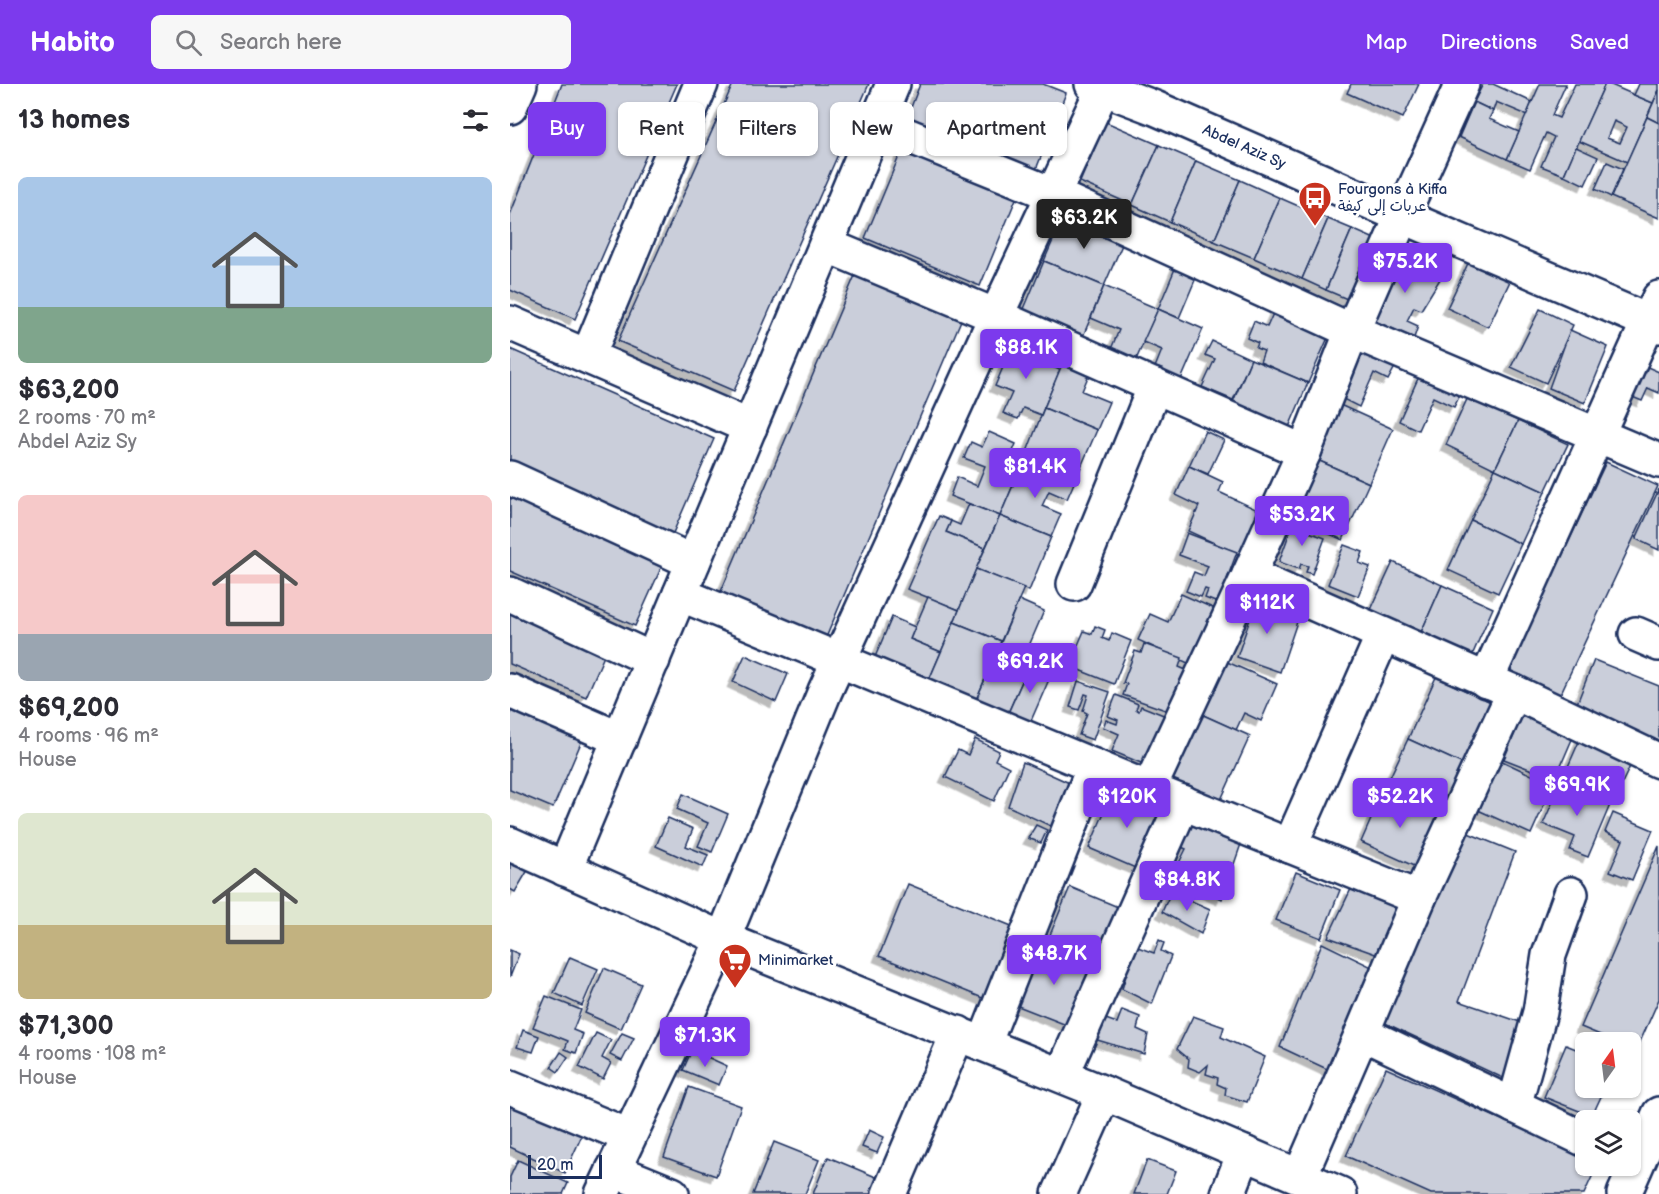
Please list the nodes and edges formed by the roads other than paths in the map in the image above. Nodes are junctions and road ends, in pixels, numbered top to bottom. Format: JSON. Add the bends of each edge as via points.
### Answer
{"nodes":[{"id":1,"x":520,"y":84,"type":"edge"},
{"id":2,"x":701,"y":84,"type":"edge"},
{"id":3,"x":893,"y":84,"type":"edge"},
{"id":4,"x":1462,"y":84,"type":"edge"},
{"id":5,"x":1099,"y":85,"type":"edge"},
{"id":6,"x":1159,"y":96,"type":"edge"},
{"id":7,"x":886,"y":102,"type":"edge"},
{"id":8,"x":510,"y":107,"type":"edge"},
{"id":9,"x":914,"y":138,"type":"edge"},
{"id":10,"x":863,"y":156,"type":"edge"},
{"id":11,"x":1052,"y":194,"type":"junction"},
{"id":12,"x":1402,"y":216,"type":"junction"},
{"id":13,"x":826,"y":245,"type":"junction"},
{"id":14,"x":1655,"y":315,"type":"edge"},
{"id":15,"x":996,"y":316,"type":"junction"},
{"id":16,"x":510,"y":322,"type":"edge"},
{"id":17,"x":1352,"y":331,"type":"junction"},
{"id":18,"x":588,"y":356,"type":"junction"},
{"id":19,"x":1155,"y":386,"type":"junction"},
{"id":20,"x":750,"y":427,"type":"junction"},
{"id":21,"x":1598,"y":435,"type":"junction"},
{"id":22,"x":1304,"y":452,"type":"junction"},
{"id":23,"x":1659,"y":461,"type":"edge"},
{"id":24,"x":510,"y":478,"type":"edge"},
{"id":25,"x":693,"y":562,"type":"junction"},
{"id":26,"x":1250,"y":575,"type":"junction"},
{"id":27,"x":1074,"y":584,"type":"dead end"},
{"id":28,"x":510,"y":594,"type":"edge"},
{"id":29,"x":680,"y":594,"type":"junction"},
{"id":30,"x":1383,"y":635,"type":"junction"},
{"id":31,"x":653,"y":660,"type":"junction"},
{"id":32,"x":840,"y":660,"type":"junction"},
{"id":33,"x":1500,"y":687,"type":"junction"},
{"id":34,"x":510,"y":691,"type":"edge"},
{"id":35,"x":620,"y":740,"type":"junction"},
{"id":36,"x":1659,"y":761,"type":"edge"},
{"id":37,"x":1094,"y":766,"type":"junction"},
{"id":38,"x":1149,"y":789,"type":"junction"},
{"id":39,"x":1183,"y":802,"type":"junction"},
{"id":40,"x":510,"y":844,"type":"edge"},
{"id":41,"x":1290,"y":846,"type":"junction"},
{"id":42,"x":565,"y":869,"type":"junction"},
{"id":43,"x":1571,"y":894,"type":"dead end"},
{"id":44,"x":1419,"y":898,"type":"junction"},
{"id":45,"x":723,"y":939,"type":"junction"},
{"id":46,"x":1362,"y":1033,"type":"junction"},
{"id":47,"x":971,"y":1039,"type":"junction"},
{"id":48,"x":1062,"y":1076,"type":"junction"},
{"id":49,"x":510,"y":1087,"type":"edge"},
{"id":50,"x":1104,"y":1093,"type":"junction"},
{"id":51,"x":1515,"y":1106,"type":"junction"},
{"id":52,"x":1659,"y":1114,"type":"edge"},
{"id":53,"x":1575,"y":1135,"type":"edge"},
{"id":54,"x":630,"y":1136,"type":"junction"},
{"id":55,"x":1641,"y":1149,"type":"edge"},
{"id":56,"x":1244,"y":1153,"type":"junction"},
{"id":57,"x":1300,"y":1176,"type":"junction"},
{"id":58,"x":1630,"y":1176,"type":"edge"},
{"id":59,"x":608,"y":1182,"type":"edge"},
{"id":60,"x":672,"y":1194,"type":"edge"},
{"id":61,"x":889,"y":1194,"type":"edge"},
{"id":62,"x":1059,"y":1194,"type":"edge"},
{"id":63,"x":1228,"y":1194,"type":"edge"},
{"id":64,"x":1340,"y":1194,"type":"edge"},
{"id":65,"x":1624,"y":1194,"type":"edge"}],
"edges":[{"from":1,"to":8,"type":"street"},
{"from":2,"to":18,"type":"street"},
{"from":3,"to":7,"type":"street"},
{"from":4,"to":12,"type":"street"},
{"from":5,"to":6,"type":"street","name":"Abdel Aziz Sy"},
{"from":5,"to":11,"type":"street"},
{"from":6,"to":12,"type":"street","name":"Abdel Aziz Sy"},
{"from":9,"to":11,"type":"street"},
{"from":10,"to":13,"type":"street"},
{"from":11,"to":15,"type":"street"},
{"from":11,"to":17,"type":"street"},
{"from":12,"to":14,"type":"street","name":"Abdel Aziz Sy"},
{"from":12,"to":17,"type":"street"},
{"from":13,"to":15,"type":"street"},
{"from":13,"to":20,"type":"street"},
{"from":14,"to":21,"type":"street"},
{"from":15,"to":19,"type":"street"},
{"from":15,"to":32,"type":"street"},
{"from":16,"to":18,"type":"street"},
{"from":17,"to":21,"type":"street"},
{"from":17,"to":22,"type":"street"},
{"from":18,"to":20,"type":"street"},
{"from":19,"to":22,"type":"street"},
{"from":19,"to":27,"type":"street"},
{"from":20,"to":25,"type":"street"},
{"from":21,"to":23,"type":"street"},
{"from":21,"to":33,"type":"street"},
{"from":22,"to":26,"type":"street"},
{"from":24,"to":25,"type":"street"},
{"from":25,"to":29,"type":"street"},
{"from":26,"to":30,"type":"street"},
{"from":26,"to":38,"type":"street"},
{"from":28,"to":31,"type":"street"},
{"from":29,"to":31,"type":"street"},
{"from":29,"to":32,"type":"street"},
{"from":30,"to":33,"type":"street"},
{"from":30,"to":41,"type":"street"},
{"from":31,"to":35,"type":"street"},
{"from":32,"to":37,"type":"street"},
{"from":32,"to":45,"type":"street"},
{"from":33,"to":36,"type":"street"},
{"from":33,"to":44,"type":"street"},
{"from":34,"to":35,"type":"street"},
{"from":35,"to":42,"type":"street"},
{"from":37,"to":38,"type":"street"},
{"from":37,"to":47,"type":"street"},
{"from":38,"to":39,"type":"street"},
{"from":39,"to":41,"type":"street"},
{"from":39,"to":48,"type":"street"},
{"from":40,"to":42,"type":"street"},
{"from":41,"to":44,"type":"street"},
{"from":42,"to":45,"type":"street"},
{"from":43,"to":51,"type":"street","via":[[1549,955]]},
{"from":44,"to":46,"type":"street"},
{"from":45,"to":47,"type":"street"},
{"from":45,"to":54,"type":"street"},
{"from":46,"to":51,"type":"street"},
{"from":46,"to":57,"type":"street"},
{"from":47,"to":48,"type":"street"},
{"from":47,"to":61,"type":"street"},
{"from":48,"to":50,"type":"street"},
{"from":49,"to":54,"type":"street"},
{"from":50,"to":56,"type":"street"},
{"from":50,"to":62,"type":"street"},
{"from":51,"to":53,"type":"street"},
{"from":52,"to":55,"type":"street"},
{"from":54,"to":59,"type":"street"},
{"from":56,"to":57,"type":"street"},
{"from":56,"to":63,"type":"street"},
{"from":57,"to":64,"type":"street"},
{"from":58,"to":65,"type":"street"},
{"from":59,"to":60,"type":"street"}]}
